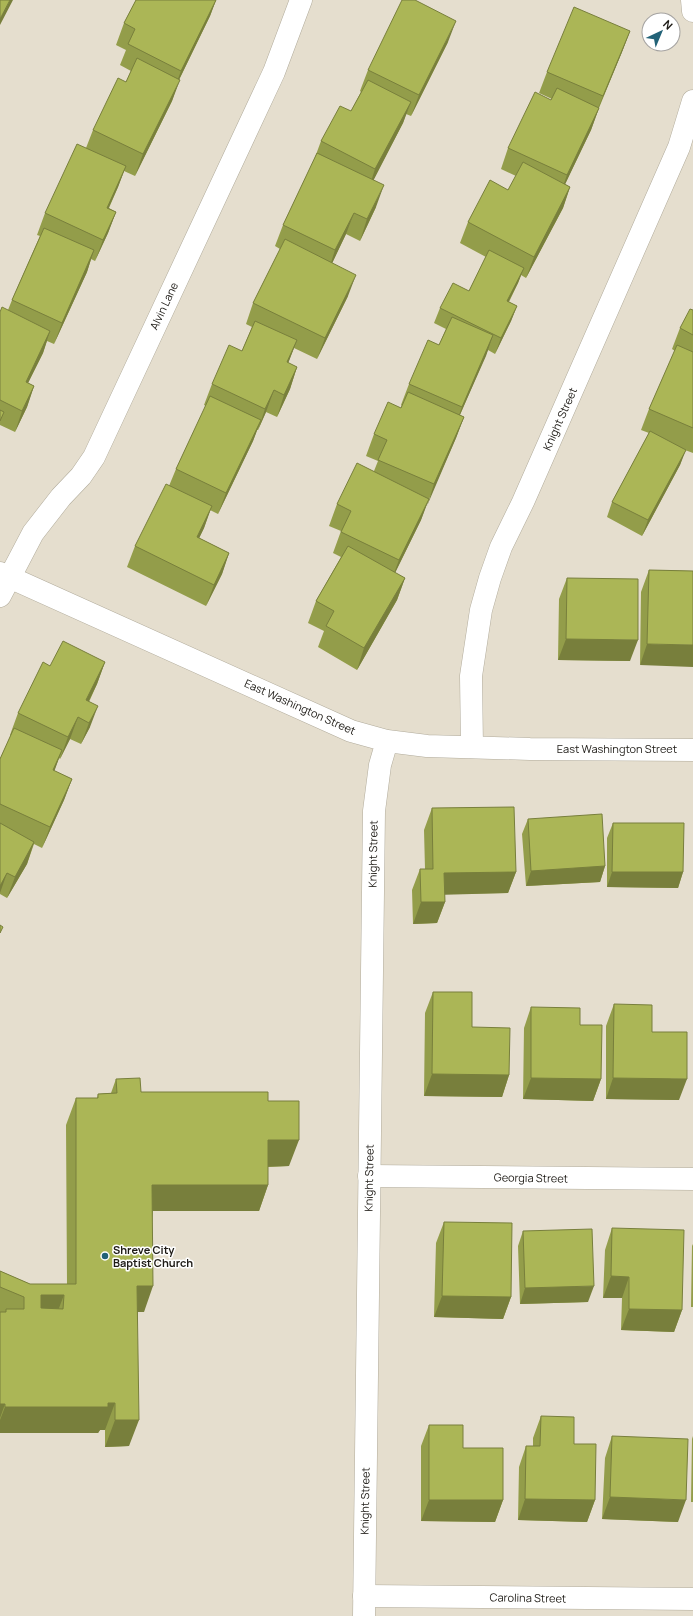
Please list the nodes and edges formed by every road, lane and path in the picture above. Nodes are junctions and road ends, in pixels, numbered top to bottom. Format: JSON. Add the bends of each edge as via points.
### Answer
{"nodes":[{"id":1,"x":301,"y":0,"type":"edge"},
{"id":2,"x":692,"y":0,"type":"edge"},
{"id":3,"x":693,"y":11,"type":"edge"},
{"id":4,"x":693,"y":101,"type":"edge"},
{"id":5,"x":3,"y":582,"type":"edge"},
{"id":6,"x":387,"y":741,"type":"junction"},
{"id":7,"x":472,"y":747,"type":"junction"},
{"id":8,"x":693,"y":750,"type":"edge"},
{"id":9,"x":369,"y":1176,"type":"junction"},
{"id":10,"x":693,"y":1179,"type":"edge"},
{"id":11,"x":693,"y":1599,"type":"edge"},
{"id":12,"x":364,"y":1606,"type":"edge"}],
"edges":[{"from":1,"to":5,"type":"street","name":"Alvin Lane","via":[[274,72],[94,457],[33,533]]},
{"from":2,"to":3,"type":"street"},
{"from":4,"to":7,"type":"street","name":"Knight Street","via":[[679,147],[501,547],[490,578],[481,610],[471,676]]},
{"from":5,"to":6,"type":"street","name":"East Washington Street","via":[[351,731]]},
{"from":6,"to":7,"type":"street","name":"East Washington Street","via":[[427,746]]},
{"from":6,"to":9,"type":"street","name":"Knight Street","via":[[380,765],[374,811]]},
{"from":7,"to":8,"type":"street","name":"East Washington Street"},
{"from":9,"to":10,"type":"street","name":"Georgia Street"},
{"from":9,"to":12,"type":"street","name":"Knight Street"},
{"from":11,"to":12,"type":"street","name":"Carolina Street"}]}
